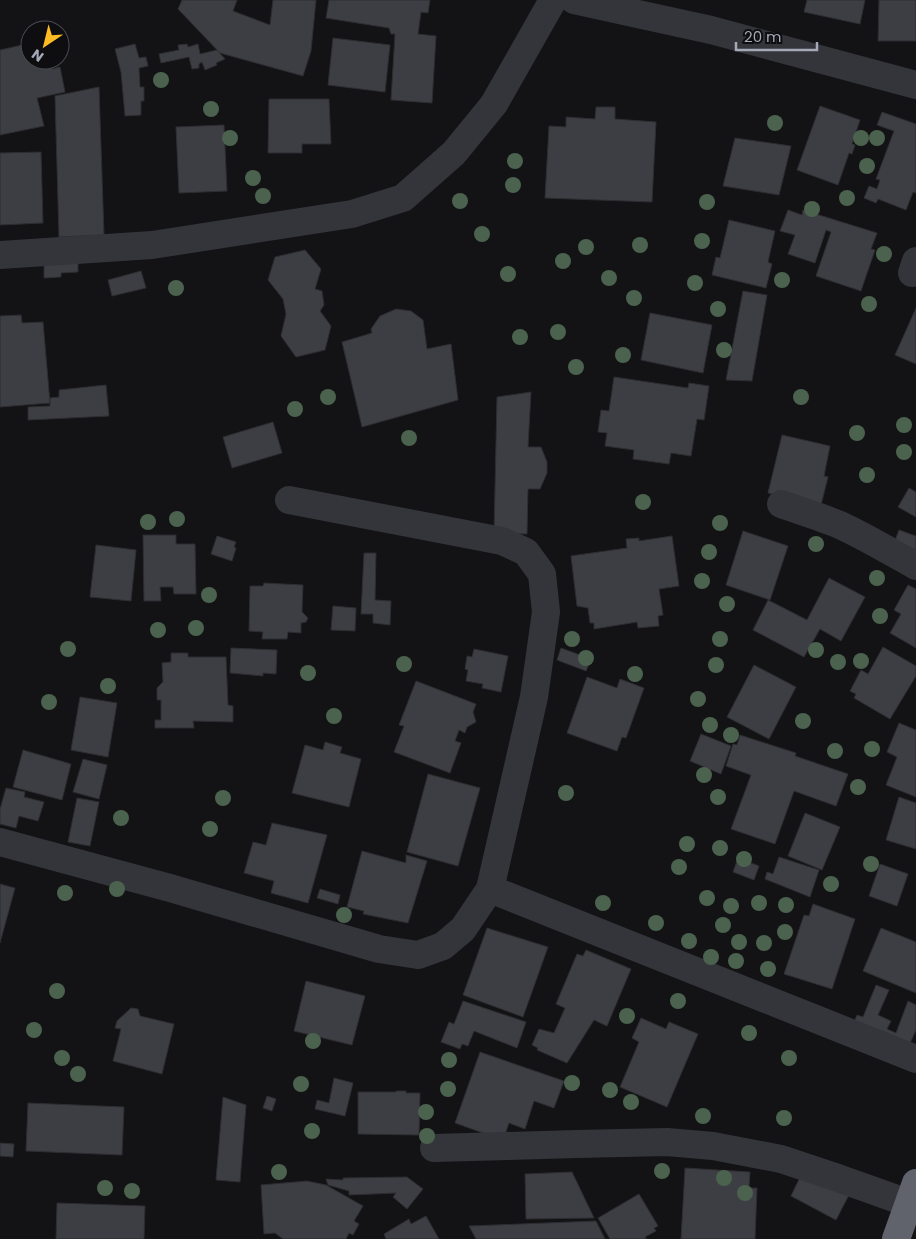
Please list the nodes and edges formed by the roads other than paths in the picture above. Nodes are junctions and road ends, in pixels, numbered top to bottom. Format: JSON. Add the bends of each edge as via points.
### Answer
{"nodes":[{"id":1,"x":553,"y":0,"type":"edge"},
{"id":2,"x":574,"y":0,"type":"edge"},
{"id":3,"x":916,"y":85,"type":"edge"},
{"id":4,"x":0,"y":255,"type":"edge"},
{"id":5,"x":288,"y":500,"type":"dead end"},
{"id":6,"x":781,"y":504,"type":"dead end"},
{"id":7,"x":916,"y":566,"type":"edge"},
{"id":8,"x":0,"y":842,"type":"edge"},
{"id":9,"x":490,"y":889,"type":"junction"},
{"id":10,"x":916,"y":1058,"type":"edge"},
{"id":11,"x":434,"y":1148,"type":"dead end"},
{"id":12,"x":912,"y":1193,"type":"edge"},
{"id":13,"x":896,"y":1239,"type":"edge"}],
"edges":[{"from":1,"to":4,"type":"street","via":[[494,104],[454,153],[403,198],[352,214],[152,245]]},
{"from":2,"to":3,"type":"street","via":[[711,30]]},
{"from":5,"to":9,"type":"street","via":[[502,541],[526,552],[542,574],[546,612],[534,697]]},
{"from":6,"to":7,"type":"street","via":[[840,526]]},
{"from":8,"to":9,"type":"street","via":[[379,948],[418,955],[443,946],[462,929]]},
{"from":9,"to":10,"type":"street"},
{"from":11,"to":12,"type":"street","via":[[667,1142],[713,1146],[781,1159],[835,1177]]},
{"from":12,"to":13,"type":"highway"}]}
